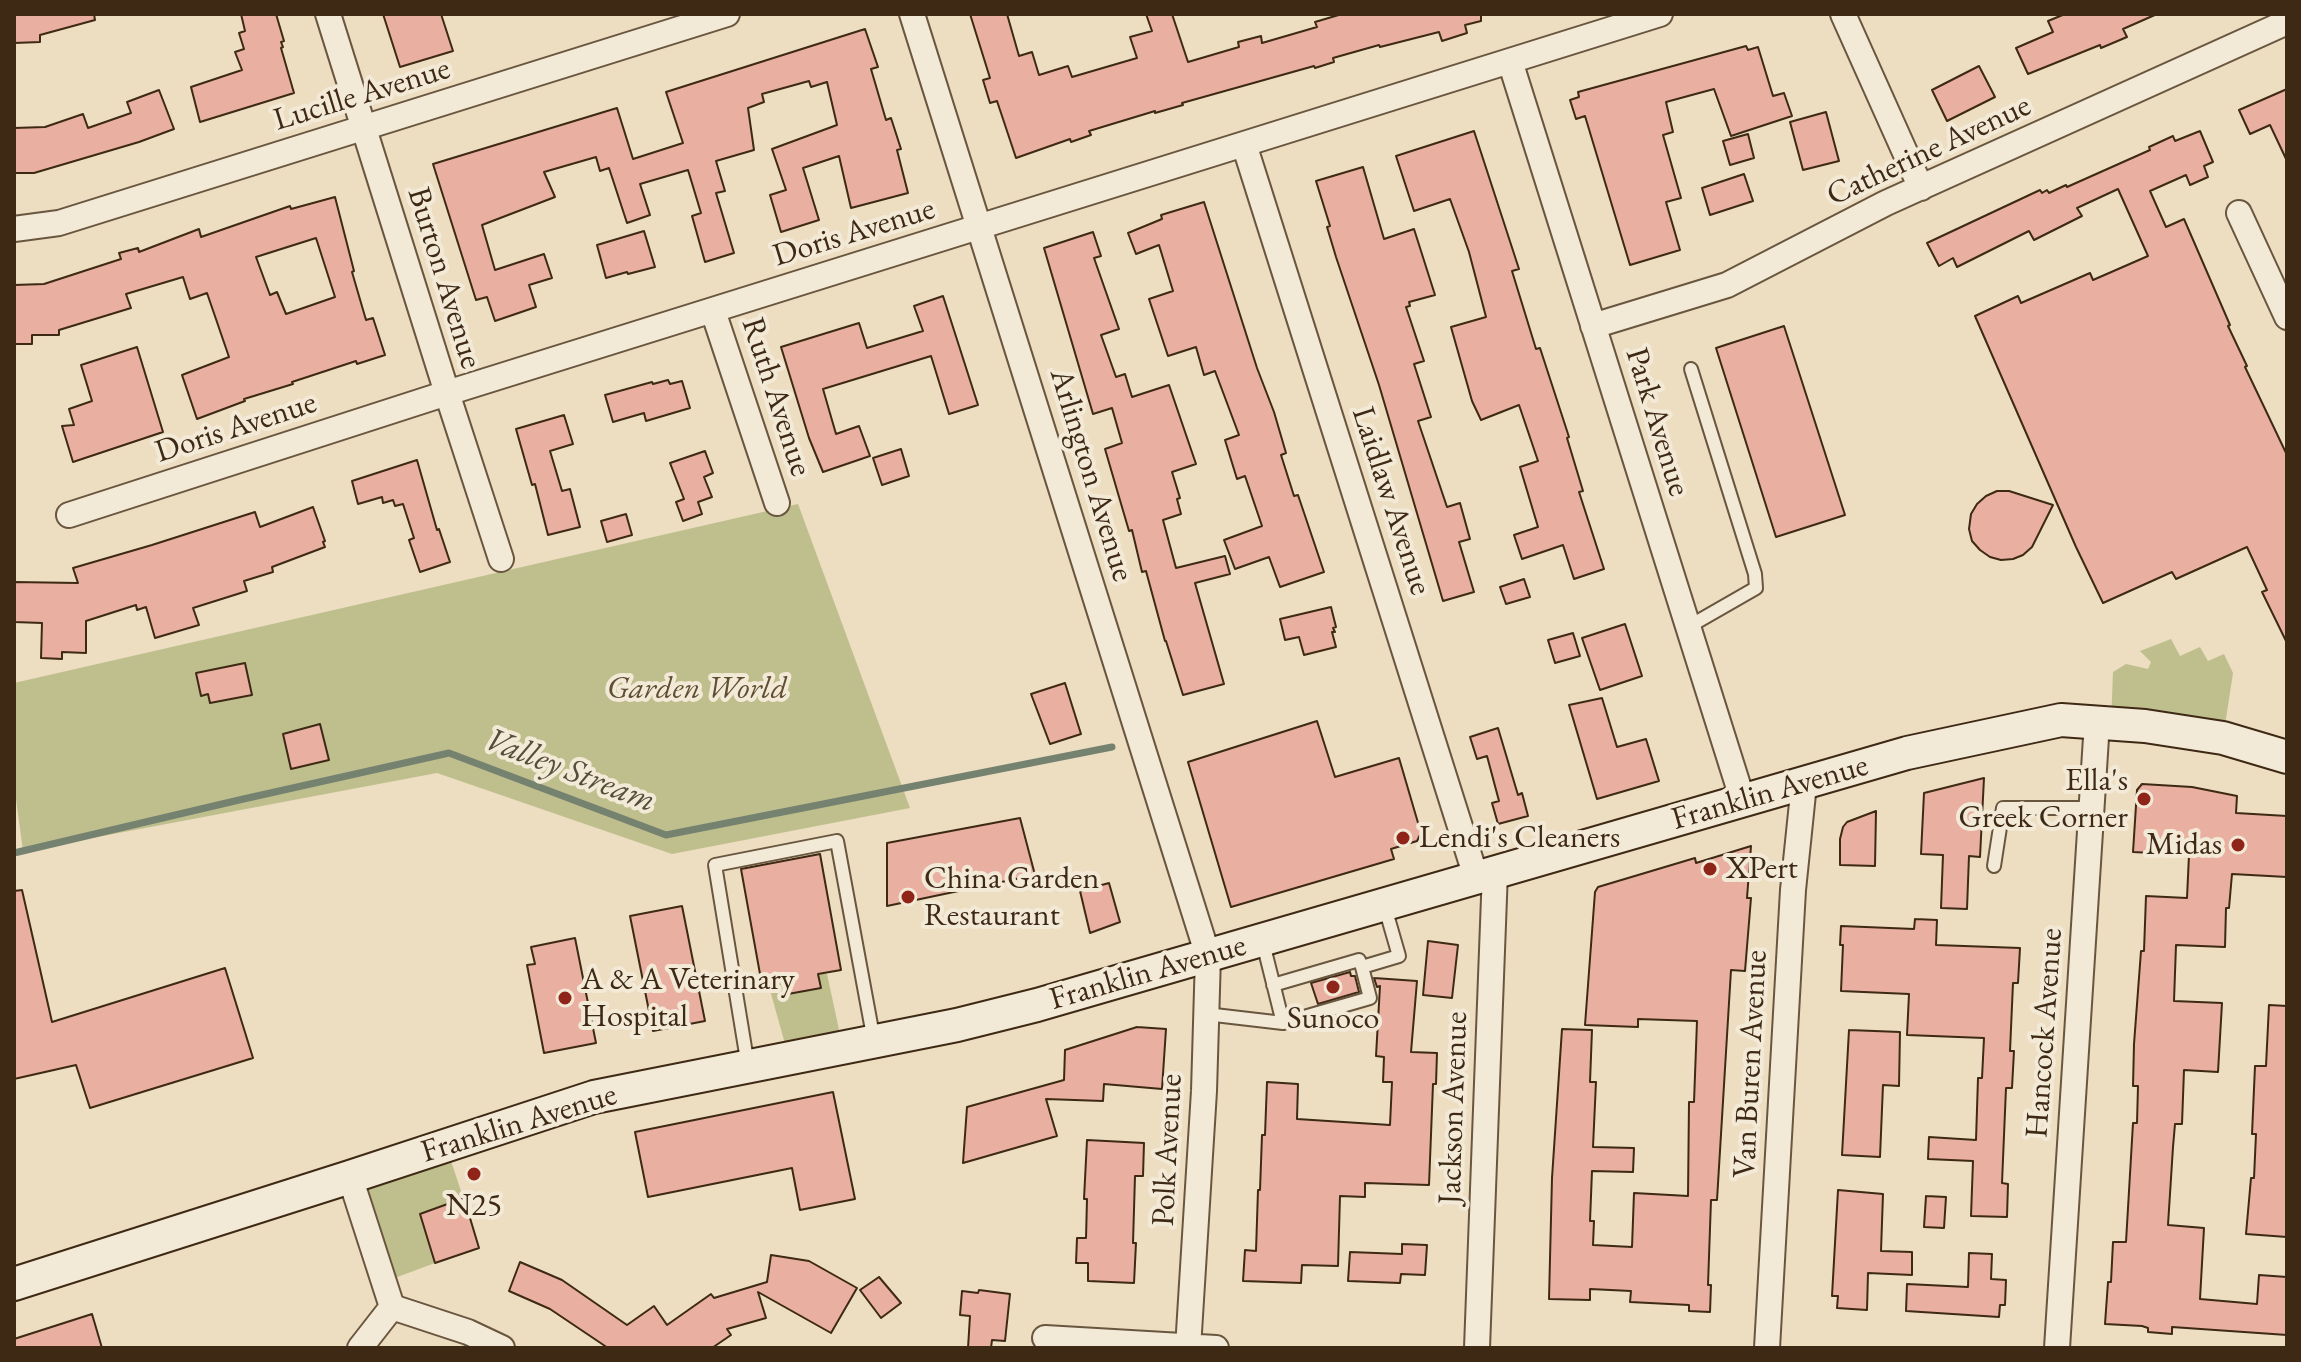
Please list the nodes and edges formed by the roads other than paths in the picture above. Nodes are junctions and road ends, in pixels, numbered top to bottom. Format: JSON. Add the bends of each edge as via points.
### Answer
{"nodes":[{"id":1,"x":328,"y":14,"type":"edge"},
{"id":2,"x":727,"y":14,"type":"edge"},
{"id":3,"x":912,"y":14,"type":"edge"},
{"id":4,"x":1660,"y":14,"type":"edge"},
{"id":5,"x":1843,"y":14,"type":"edge"},
{"id":6,"x":2287,"y":22,"type":"edge"},
{"id":7,"x":1510,"y":61,"type":"junction"},
{"id":8,"x":364,"y":128,"type":"junction"},
{"id":9,"x":1244,"y":144,"type":"junction"},
{"id":10,"x":1921,"y":188,"type":"junction"},
{"id":11,"x":2239,"y":213,"type":"dead end"},
{"id":12,"x":979,"y":227,"type":"junction"},
{"id":13,"x":14,"y":229,"type":"edge"},
{"id":14,"x":713,"y":311,"type":"junction"},
{"id":15,"x":2287,"y":317,"type":"edge"},
{"id":16,"x":1593,"y":326,"type":"junction"},
{"id":17,"x":1691,"y":369,"type":"dead end"},
{"id":18,"x":447,"y":393,"type":"junction"},
{"id":19,"x":777,"y":503,"type":"dead end"},
{"id":20,"x":69,"y":515,"type":"dead end"},
{"id":21,"x":501,"y":559,"type":"dead end"},
{"id":22,"x":1688,"y":627,"type":"junction"},
{"id":23,"x":2097,"y":722,"type":"junction"},
{"id":24,"x":2287,"y":757,"type":"edge"},
{"id":25,"x":1804,"y":784,"type":"junction"},
{"id":26,"x":1743,"y":801,"type":"junction"},
{"id":27,"x":2091,"y":808,"type":"junction"},
{"id":28,"x":1994,"y":866,"type":"dead end"},
{"id":29,"x":1485,"y":874,"type":"junction"},
{"id":30,"x":1384,"y":904,"type":"junction"},
{"id":31,"x":1263,"y":939,"type":"junction"},
{"id":32,"x":1208,"y":956,"type":"junction"},
{"id":33,"x":1362,"y":967,"type":"junction"},
{"id":34,"x":1273,"y":985,"type":"junction"},
{"id":35,"x":1206,"y":1014,"type":"junction"},
{"id":36,"x":1283,"y":1023,"type":"junction"},
{"id":37,"x":874,"y":1041,"type":"junction"},
{"id":38,"x":748,"y":1066,"type":"junction"},
{"id":39,"x":350,"y":1177,"type":"junction"},
{"id":40,"x":14,"y":1284,"type":"edge"},
{"id":41,"x":392,"y":1307,"type":"junction"},
{"id":42,"x":1045,"y":1338,"type":"dead end"},
{"id":43,"x":1188,"y":1347,"type":"edge"},
{"id":44,"x":360,"y":1348,"type":"edge"},
{"id":45,"x":502,"y":1348,"type":"edge"},
{"id":46,"x":1216,"y":1348,"type":"edge"},
{"id":47,"x":1477,"y":1348,"type":"edge"},
{"id":48,"x":1767,"y":1348,"type":"edge"},
{"id":49,"x":2057,"y":1348,"type":"edge"}],
"edges":[{"from":1,"to":8,"type":"street","name":"Burton Avenue"},
{"from":2,"to":8,"type":"street","name":"Lucille Avenue"},
{"from":3,"to":12,"type":"street","name":"Arlington Avenue"},
{"from":4,"to":7,"type":"street","name":"Doris Avenue"},
{"from":5,"to":10,"type":"street"},
{"from":6,"to":10,"type":"street","name":"Catherine Avenue"},
{"from":7,"to":9,"type":"street","name":"Doris Avenue"},
{"from":7,"to":16,"type":"street","name":"Park Avenue"},
{"from":8,"to":13,"type":"street","name":"Lucille Avenue","via":[[59,223]]},
{"from":8,"to":18,"type":"street","name":"Burton Avenue"},
{"from":9,"to":12,"type":"street","name":"Doris Avenue"},
{"from":9,"to":29,"type":"street","name":"Laidlaw Avenue"},
{"from":10,"to":16,"type":"street","name":"Catherine Avenue","via":[[1727,285]]},
{"from":11,"to":15,"type":"street"},
{"from":12,"to":14,"type":"street","name":"Doris Avenue"},
{"from":12,"to":32,"type":"street","name":"Arlington Avenue"},
{"from":14,"to":18,"type":"street","name":"Doris Avenue"},
{"from":14,"to":19,"type":"street","name":"Ruth Avenue"},
{"from":16,"to":22,"type":"street","name":"Park Avenue"},
{"from":17,"to":22,"type":"lane","via":[[1756,588]]},
{"from":18,"to":20,"type":"street","name":"Doris Avenue"},
{"from":18,"to":21,"type":"street","name":"Burton Avenue"},
{"from":22,"to":26,"type":"street","name":"Park Avenue"},
{"from":23,"to":24,"type":"main road","name":"Franklin Avenue","via":[[2223,738]]},
{"from":23,"to":25,"type":"main road","name":"Franklin Avenue","via":[[2061,720],[2002,731]]},
{"from":23,"to":27,"type":"street","name":"Hancock Avenue"},
{"from":25,"to":26,"type":"main road","name":"Franklin Avenue"},
{"from":25,"to":48,"type":"street","name":"Van Buren Avenue","via":[[1793,890]]},
{"from":26,"to":29,"type":"main road","name":"Franklin Avenue"},
{"from":27,"to":28,"type":"lane","via":[[2003,808]]},
{"from":27,"to":49,"type":"street","name":"Hancock Avenue"},
{"from":29,"to":30,"type":"main road","name":"Franklin Avenue"},
{"from":29,"to":47,"type":"street","name":"Jackson Avenue"},
{"from":30,"to":31,"type":"main road","name":"Franklin Avenue"},
{"from":30,"to":33,"type":"lane","via":[[1399,956]]},
{"from":31,"to":32,"type":"main road","name":"Franklin Avenue"},
{"from":31,"to":34,"type":"lane"},
{"from":32,"to":35,"type":"street","name":"Polk Avenue"},
{"from":32,"to":37,"type":"main road","name":"Franklin Avenue","via":[[1037,1005]]},
{"from":33,"to":34,"type":"lane","via":[[1359,960]]},
{"from":33,"to":36,"type":"lane","via":[[1370,998]]},
{"from":34,"to":36,"type":"lane"},
{"from":35,"to":36,"type":"lane"},
{"from":35,"to":43,"type":"street","name":"Polk Avenue"},
{"from":37,"to":38,"type":"main road","name":"Franklin Avenue"},
{"from":37,"to":38,"type":"lane","via":[[837,841],[715,865]]},
{"from":38,"to":39,"type":"main road","name":"Franklin Avenue","via":[[594,1097]]},
{"from":39,"to":40,"type":"main road","name":"Franklin Avenue"},
{"from":39,"to":41,"type":"street"},
{"from":41,"to":44,"type":"street"},
{"from":41,"to":45,"type":"street"},
{"from":42,"to":43,"type":"street"},
{"from":43,"to":46,"type":"street"}]}
